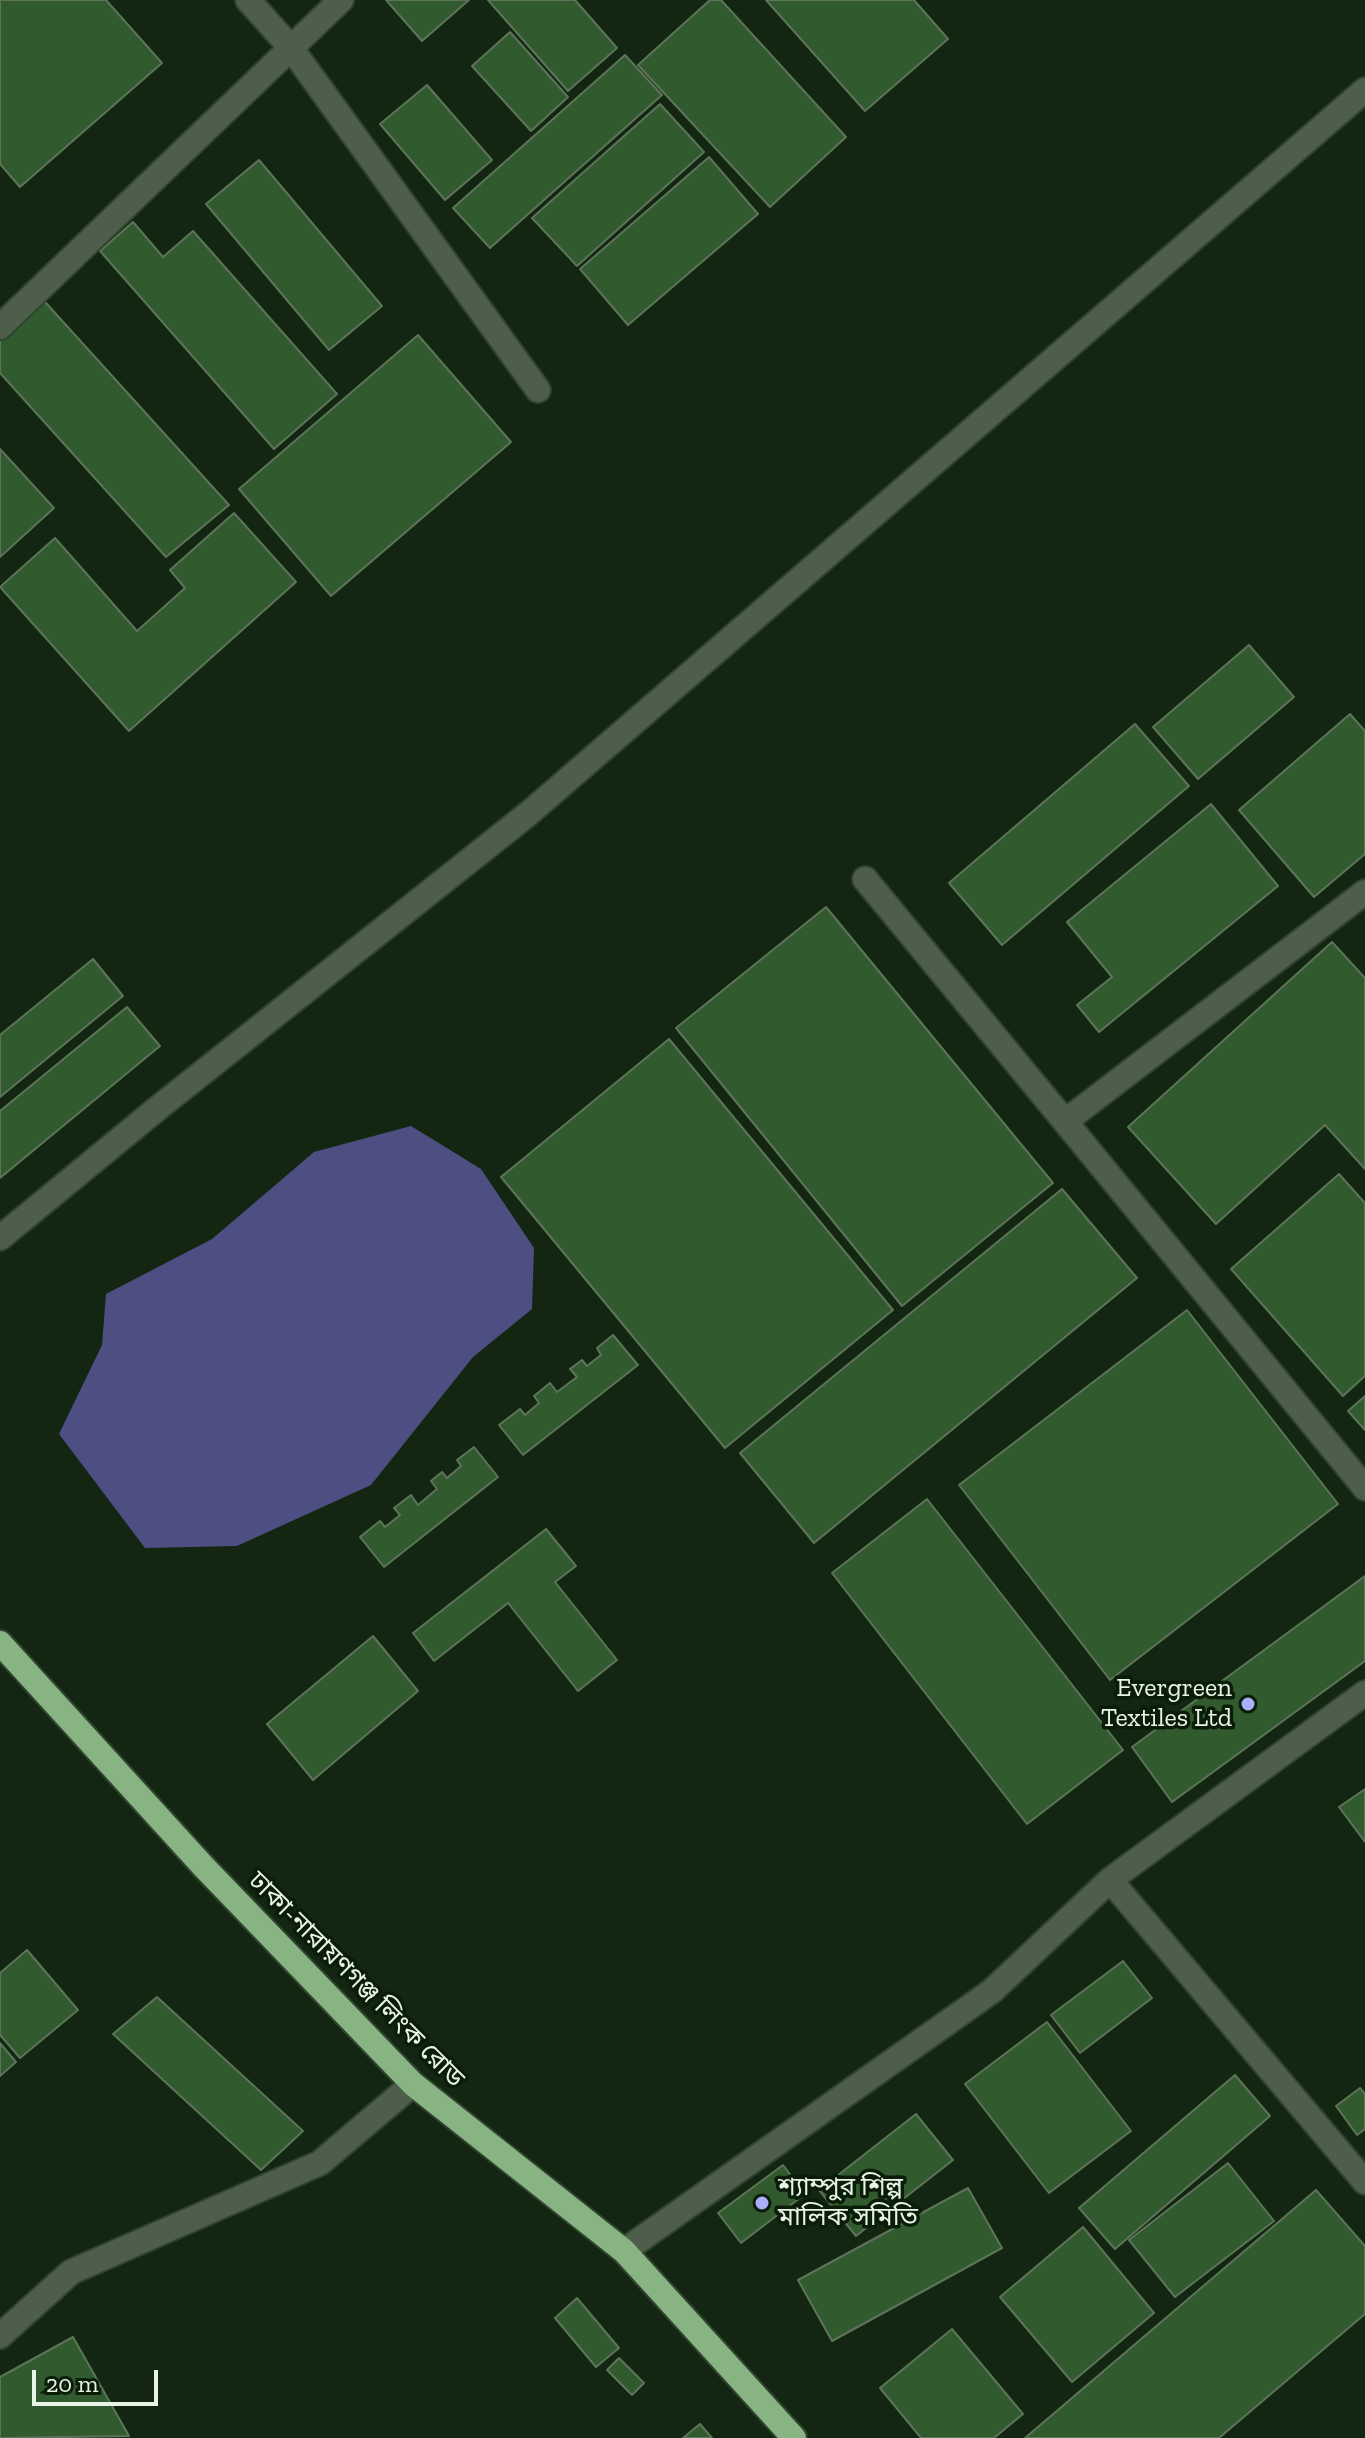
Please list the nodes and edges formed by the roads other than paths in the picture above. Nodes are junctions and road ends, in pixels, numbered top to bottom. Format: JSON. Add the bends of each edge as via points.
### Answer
{"nodes":[{"id":1,"x":248,"y":0,"type":"edge"},
{"id":2,"x":341,"y":0,"type":"edge"},
{"id":3,"x":291,"y":48,"type":"junction"},
{"id":4,"x":1365,"y":90,"type":"edge"},
{"id":5,"x":0,"y":327,"type":"edge"},
{"id":6,"x":538,"y":390,"type":"dead end"},
{"id":7,"x":865,"y":879,"type":"dead end"},
{"id":8,"x":1365,"y":892,"type":"edge"},
{"id":9,"x":1067,"y":1120,"type":"junction"},
{"id":10,"x":0,"y":1238,"type":"edge"},
{"id":11,"x":1365,"y":1488,"type":"edge"},
{"id":12,"x":0,"y":1643,"type":"edge"},
{"id":13,"x":1365,"y":1693,"type":"edge"},
{"id":14,"x":1110,"y":1880,"type":"junction"},
{"id":15,"x":413,"y":2084,"type":"junction"},
{"id":16,"x":1365,"y":2182,"type":"edge"},
{"id":17,"x":624,"y":2251,"type":"junction"},
{"id":18,"x":0,"y":2336,"type":"edge"},
{"id":19,"x":794,"y":2438,"type":"edge"}],
"edges":[{"from":1,"to":3,"type":"street"},
{"from":2,"to":3,"type":"street"},
{"from":3,"to":5,"type":"street"},
{"from":3,"to":6,"type":"street"},
{"from":4,"to":10,"type":"street","via":[[528,814]]},
{"from":7,"to":9,"type":"street"},
{"from":8,"to":9,"type":"street"},
{"from":9,"to":11,"type":"street"},
{"from":12,"to":15,"type":"highway","name":"ঢাকা-নারায়ণগঞ্জ লিংক রোড","via":[[203,1866]]},
{"from":13,"to":14,"type":"street"},
{"from":14,"to":16,"type":"street"},
{"from":14,"to":17,"type":"street","via":[[992,1991]]},
{"from":15,"to":17,"type":"highway","name":"ঢাকা-নারায়ণগঞ্জ লিংক রোড"},
{"from":15,"to":18,"type":"street","via":[[320,2163],[71,2272]]},
{"from":17,"to":19,"type":"highway","name":"ঢাকা-নারায়ণগঞ্জ লিংক রোড"}]}
